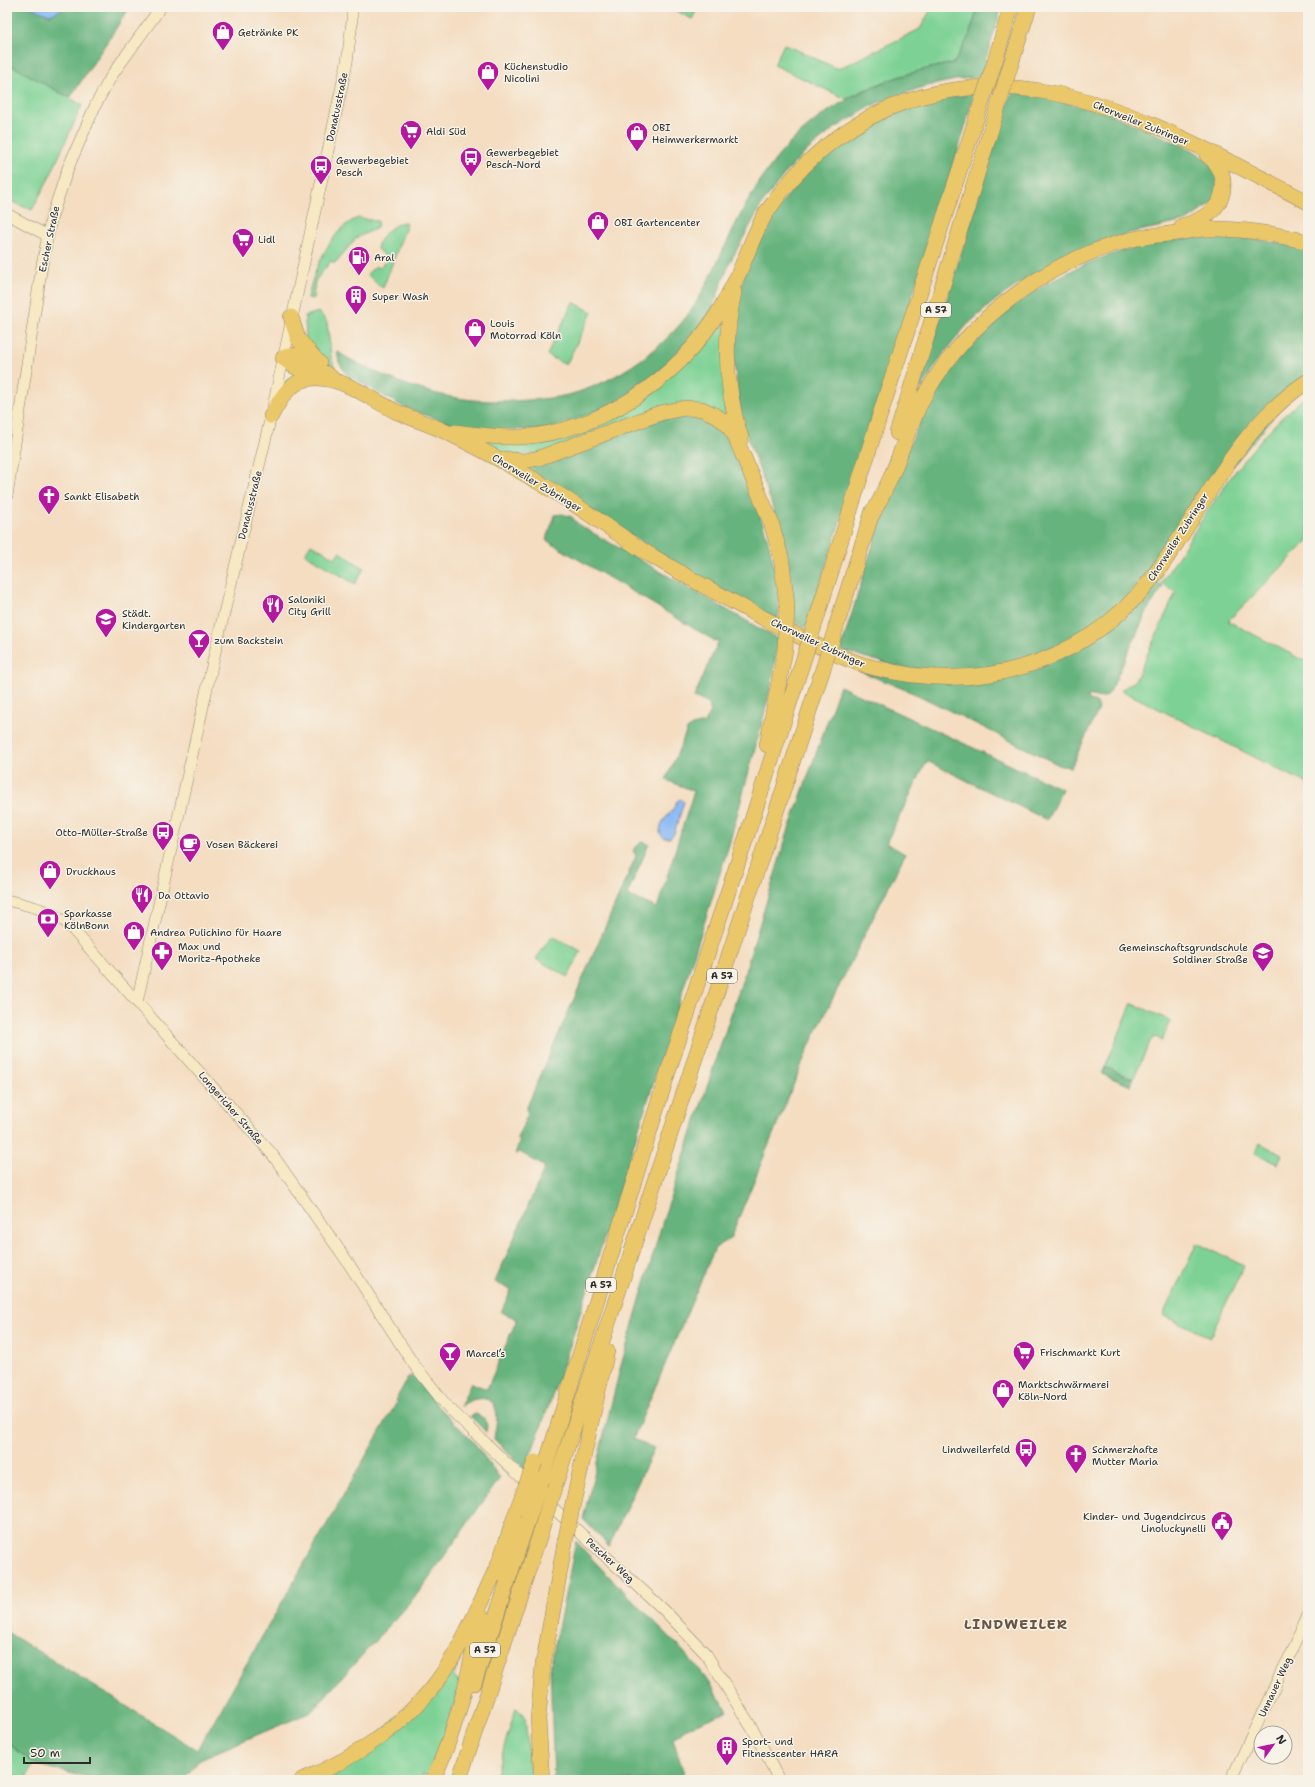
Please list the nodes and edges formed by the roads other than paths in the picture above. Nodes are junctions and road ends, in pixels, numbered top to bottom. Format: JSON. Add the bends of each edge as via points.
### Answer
{"nodes":[{"id":1,"x":161,"y":7,"type":"edge"},
{"id":2,"x":352,"y":7,"type":"edge"},
{"id":3,"x":1011,"y":7,"type":"edge"},
{"id":4,"x":1029,"y":7,"type":"edge"},
{"id":5,"x":1180,"y":138,"type":"junction"},
{"id":6,"x":1308,"y":202,"type":"edge"},
{"id":7,"x":7,"y":214,"type":"edge"},
{"id":8,"x":48,"y":236,"type":"junction"},
{"id":9,"x":1154,"y":236,"type":"junction"},
{"id":10,"x":1308,"y":242,"type":"edge"},
{"id":11,"x":736,"y":279,"type":"junction"},
{"id":12,"x":292,"y":317,"type":"junction"},
{"id":13,"x":283,"y":358,"type":"junction"},
{"id":14,"x":319,"y":378,"type":"junction"},
{"id":15,"x":1308,"y":381,"type":"edge"},
{"id":16,"x":337,"y":382,"type":"junction"},
{"id":17,"x":271,"y":416,"type":"junction"},
{"id":18,"x":442,"y":430,"type":"junction"},
{"id":19,"x":496,"y":458,"type":"junction"},
{"id":20,"x":757,"y":485,"type":"junction"},
{"id":21,"x":7,"y":496,"type":"edge"},
{"id":22,"x":870,"y":519,"type":"junction"},
{"id":23,"x":748,"y":832,"type":"junction"},
{"id":24,"x":7,"y":900,"type":"edge"},
{"id":25,"x":137,"y":1002,"type":"junction"},
{"id":26,"x":622,"y":1283,"type":"junction"},
{"id":27,"x":412,"y":1362,"type":"joint"},
{"id":28,"x":572,"y":1378,"type":"junction"},
{"id":29,"x":523,"y":1515,"type":"junction"},
{"id":30,"x":498,"y":1565,"type":"junction"},
{"id":31,"x":1308,"y":1615,"type":"edge"},
{"id":32,"x":471,"y":1747,"type":"junction"},
{"id":33,"x":302,"y":1780,"type":"edge"},
{"id":34,"x":433,"y":1780,"type":"edge"},
{"id":35,"x":443,"y":1780,"type":"edge"},
{"id":36,"x":460,"y":1780,"type":"edge"},
{"id":37,"x":465,"y":1780,"type":"edge"},
{"id":38,"x":542,"y":1780,"type":"edge"},
{"id":39,"x":779,"y":1780,"type":"edge"},
{"id":40,"x":1231,"y":1780,"type":"edge"}],
"edges":[{"from":1,"to":8,"type":"street","name":"Escher Straße","via":[[112,75],[96,104],[68,168]]},
{"from":2,"to":12,"type":"street","name":"Donatusstraße","via":[[347,62]]},
{"from":3,"to":23,"type":"highway","number":"A 57","bridge":true},
{"from":4,"to":22,"type":"highway","number":"A 57","bridge":true},
{"from":5,"to":6,"type":"highway","name":"Chorweiler Zubringer"},
{"from":5,"to":9,"type":"highway","via":[[1211,158],[1218,166],[1224,182],[1222,197],[1218,206],[1204,217]]},
{"from":5,"to":11,"type":"highway","name":"Chorweiler Zubringer","via":[[1099,104],[1049,92],[991,85],[921,96],[891,107],[862,122],[830,142],[806,163],[761,222]]},
{"from":7,"to":8,"type":"street"},
{"from":8,"to":21,"type":"street","name":"Escher Straße"},
{"from":9,"to":10,"type":"highway","via":[[1207,229],[1231,229]]},
{"from":9,"to":22,"type":"highway","via":[[1112,245],[1079,258],[1015,295],[985,320],[959,348],[927,392],[909,426],[890,478]]},
{"from":11,"to":18,"type":"highway","name":"Chorweiler Zubringer","via":[[712,320],[683,357],[654,383],[613,410],[571,428],[529,436],[492,437]]},
{"from":11,"to":20,"type":"highway","via":[[729,320],[728,377],[736,420]]},
{"from":12,"to":13,"type":"street","name":"Donatusstraße"},
{"from":12,"to":16,"type":"highway","via":[[302,344]]},
{"from":13,"to":14,"type":"highway","via":[[295,367]]},
{"from":13,"to":16,"type":"highway","via":[[290,355],[299,356]]},
{"from":13,"to":17,"type":"street","name":"Donatusstraße"},
{"from":14,"to":16,"type":"highway","name":"Chorweiler Zubringer"},
{"from":14,"to":17,"type":"highway","via":[[307,379],[293,386],[284,394]]},
{"from":15,"to":19,"type":"highway","name":"Chorweiler Zubringer","via":[[1279,403],[1248,435],[1223,467],[1162,564],[1142,590],[1118,614],[1084,640],[1043,660],[1004,673],[956,678],[907,675],[871,668],[813,643],[685,575],[554,491]]},
{"from":16,"to":18,"type":"highway","name":"Chorweiler Zubringer"},
{"from":17,"to":25,"type":"street","name":"Donatusstraße","via":[[220,630]]},
{"from":18,"to":19,"type":"highway","name":"Chorweiler Zubringer"},
{"from":19,"to":20,"type":"highway","via":[[531,460],[660,413],[696,408],[715,415],[730,428]]},
{"from":20,"to":23,"type":"highway","bridge":true,"via":[[781,558],[787,605],[785,650]]},
{"from":22,"to":26,"type":"highway","number":"A 57","bridge":true},
{"from":23,"to":28,"type":"highway","number":"A 57","via":[[668,1072]]},
{"from":24,"to":25,"type":"street","name":"Longericher Straße","via":[[39,908],[67,923]]},
{"from":25,"to":27,"type":"street","name":"Longericher Straße","via":[[272,1154],[347,1261]]},
{"from":26,"to":32,"type":"highway","number":"A 57","bridge":true},
{"from":26,"to":38,"type":"highway","bridge":true,"via":[[572,1508],[543,1665],[538,1719]]},
{"from":27,"to":39,"type":"street","name":"Pescher Weg","via":[[455,1414],[663,1609],[706,1654],[755,1733]]},
{"from":28,"to":29,"type":"highway","number":"A 57","bridge":true,"via":[[541,1480]]},
{"from":28,"to":29,"type":"highway","bridge":true,"via":[[557,1403],[535,1462]]},
{"from":29,"to":30,"type":"highway"},
{"from":29,"to":35,"type":"highway","number":"A 57"},
{"from":30,"to":33,"type":"highway","via":[[457,1649],[425,1697],[398,1723],[370,1744]]},
{"from":30,"to":34,"type":"highway","via":[[475,1639],[465,1688]]},
{"from":31,"to":40,"type":"street","name":"Unnauer Weg"},
{"from":32,"to":36,"type":"highway","number":"A 57"},
{"from":32,"to":37,"type":"highway"}]}
